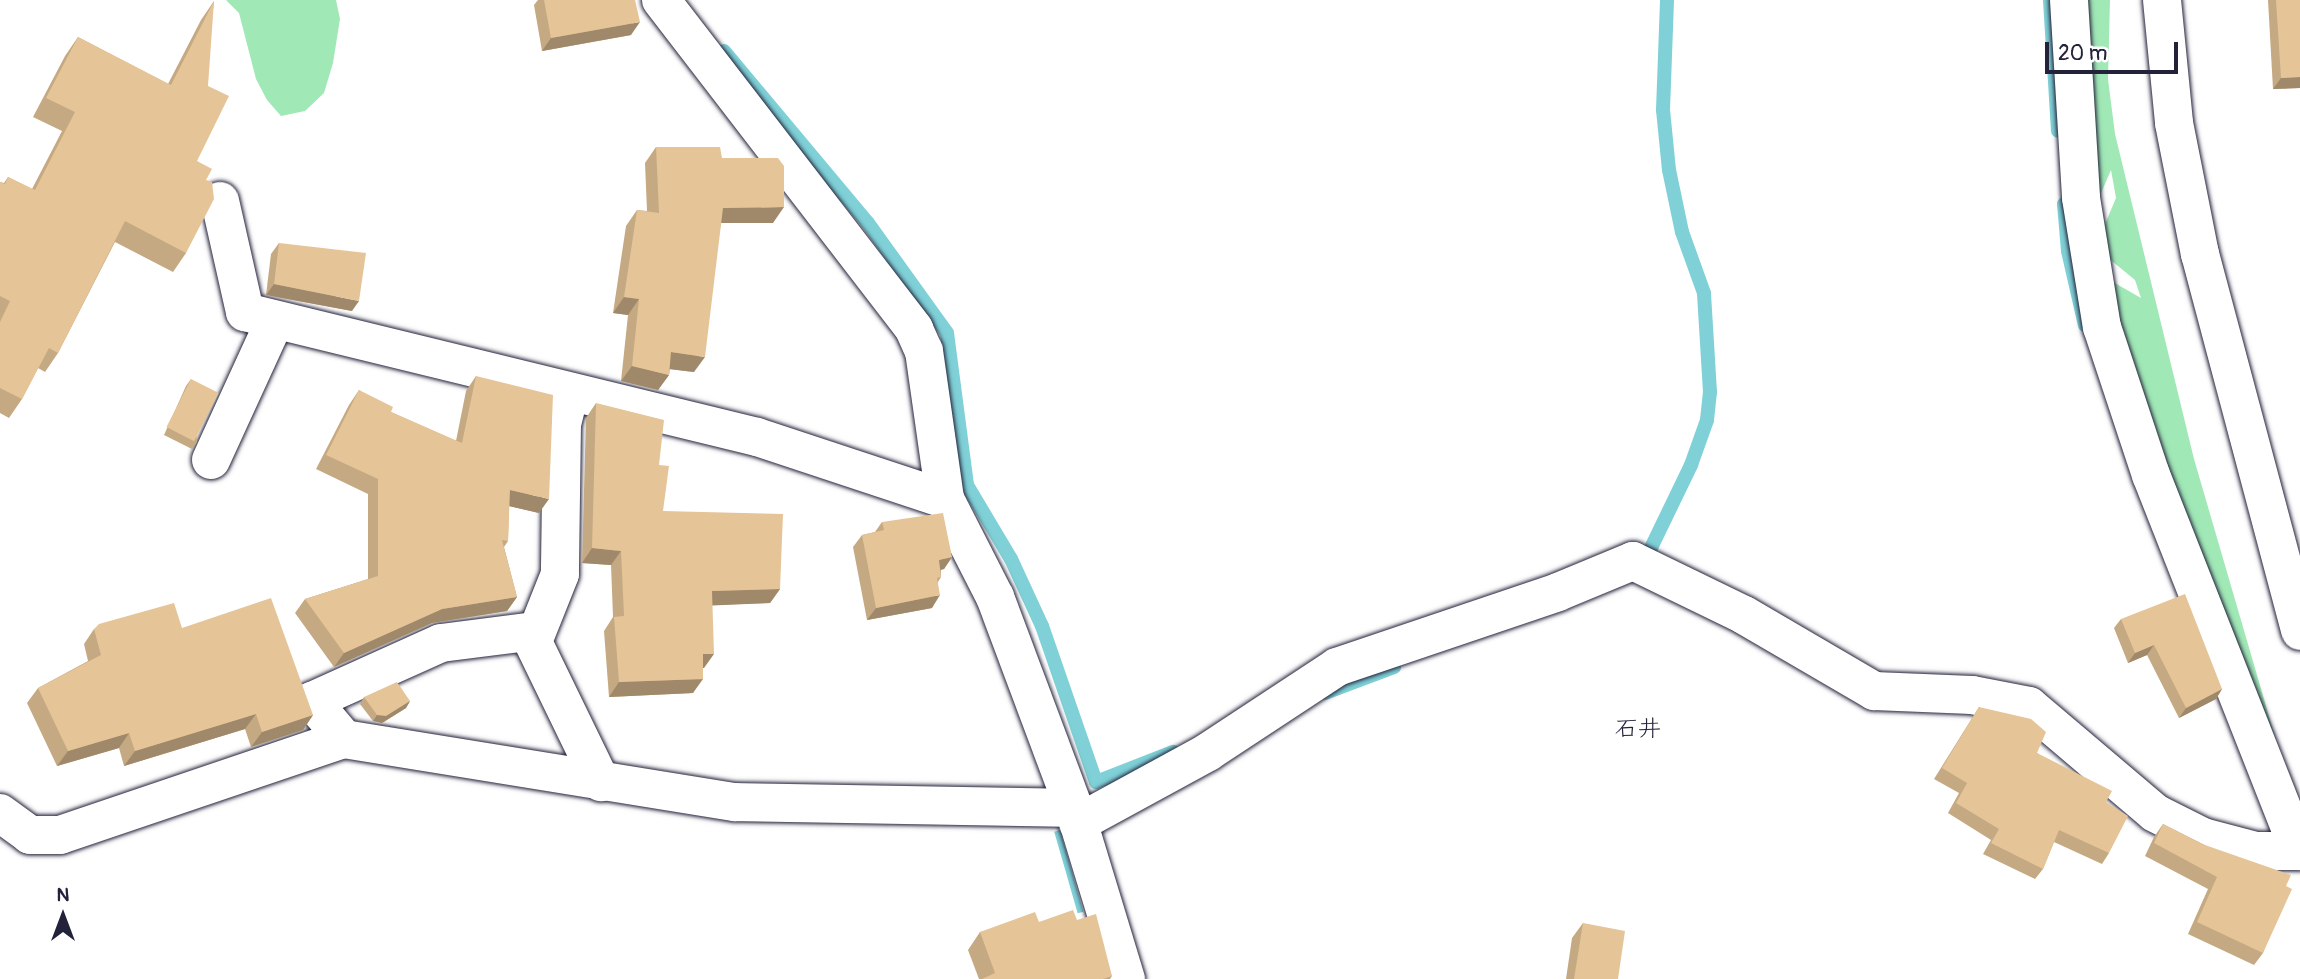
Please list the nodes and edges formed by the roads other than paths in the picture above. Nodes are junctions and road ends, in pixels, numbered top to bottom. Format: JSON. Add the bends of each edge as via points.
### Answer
{"nodes":[{"id":1,"x":662,"y":0,"type":"edge"},
{"id":2,"x":2069,"y":0,"type":"edge"},
{"id":3,"x":2162,"y":0,"type":"edge"},
{"id":4,"x":220,"y":201,"type":"dead end"},
{"id":5,"x":260,"y":316,"type":"junction"},
{"id":6,"x":570,"y":392,"type":"junction"},
{"id":7,"x":211,"y":460,"type":"dead end"},
{"id":8,"x":945,"y":499,"type":"junction"},
{"id":9,"x":536,"y":631,"type":"junction"},
{"id":10,"x":2300,"y":631,"type":"edge"},
{"id":11,"x":344,"y":739,"type":"junction"},
{"id":12,"x":601,"y":782,"type":"junction"},
{"id":13,"x":0,"y":813,"type":"edge"},
{"id":14,"x":1076,"y":815,"type":"junction"},
{"id":15,"x":2300,"y":851,"type":"edge"},
{"id":16,"x":1126,"y":979,"type":"edge"}],
"edges":[{"from":1,"to":8,"type":"street","via":[[914,329],[924,351]]},
{"from":2,"to":15,"type":"street","via":[[2081,198],[2102,327],[2151,475]]},
{"from":3,"to":10,"type":"street","via":[[2174,123],[2200,254]]},
{"from":4,"to":5,"type":"street"},
{"from":5,"to":6,"type":"street"},
{"from":5,"to":7,"type":"street"},
{"from":6,"to":8,"type":"street","via":[[757,437]]},
{"from":6,"to":9,"type":"street","via":[[562,423],[560,574]]},
{"from":8,"to":14,"type":"street","via":[[995,597]]},
{"from":9,"to":11,"type":"street","via":[[441,643],[312,701]]},
{"from":9,"to":12,"type":"street","via":[[533,642]]},
{"from":11,"to":12,"type":"street"},
{"from":11,"to":13,"type":"street","via":[[60,835],[30,835]]},
{"from":12,"to":14,"type":"street","via":[[735,802]]},
{"from":14,"to":15,"type":"street","via":[[1208,752],[1337,667],[1558,592],[1633,561],[1744,615],[1874,691],[1972,695],[2029,706],[2155,813],[2203,837],[2256,851]]},
{"from":14,"to":16,"type":"street"}]}
